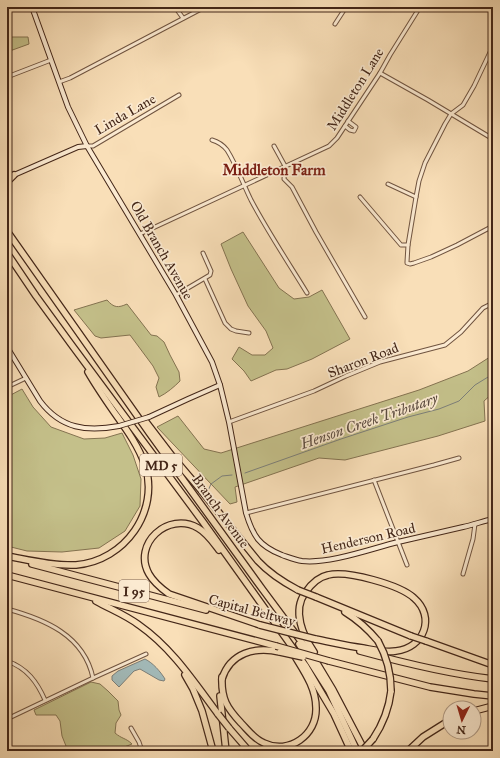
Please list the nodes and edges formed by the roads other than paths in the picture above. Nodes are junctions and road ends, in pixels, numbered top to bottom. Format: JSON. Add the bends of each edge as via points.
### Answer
{"nodes":[{"id":1,"x":32,"y":7,"type":"edge"},
{"id":2,"x":175,"y":7,"type":"edge"},
{"id":3,"x":205,"y":7,"type":"edge"},
{"id":4,"x":346,"y":7,"type":"edge"},
{"id":5,"x":420,"y":7,"type":"edge"},
{"id":6,"x":183,"y":18,"type":"junction"},
{"id":7,"x":335,"y":24,"type":"dead end"},
{"id":8,"x":493,"y":46,"type":"edge"},
{"id":9,"x":51,"y":60,"type":"junction"},
{"id":10,"x":380,"y":73,"type":"junction"},
{"id":11,"x":7,"y":77,"type":"edge"},
{"id":12,"x":59,"y":82,"type":"junction"},
{"id":13,"x":179,"y":95,"type":"dead end"},
{"id":14,"x":451,"y":114,"type":"junction"},
{"id":15,"x":348,"y":121,"type":"junction"},
{"id":16,"x":345,"y":126,"type":"junction"},
{"id":17,"x":493,"y":139,"type":"edge"},
{"id":18,"x":212,"y":140,"type":"dead end"},
{"id":19,"x":87,"y":146,"type":"junction"},
{"id":20,"x":274,"y":146,"type":"dead end"},
{"id":21,"x":285,"y":166,"type":"junction"},
{"id":22,"x":14,"y":175,"type":"junction"},
{"id":23,"x":7,"y":177,"type":"edge"},
{"id":24,"x":7,"y":182,"type":"edge"},
{"id":25,"x":388,"y":184,"type":"dead end"},
{"id":26,"x":245,"y":186,"type":"junction"},
{"id":27,"x":360,"y":197,"type":"dead end"},
{"id":28,"x":416,"y":197,"type":"junction"},
{"id":29,"x":7,"y":225,"type":"edge"},
{"id":30,"x":493,"y":226,"type":"edge"},
{"id":31,"x":7,"y":231,"type":"edge"},
{"id":32,"x":140,"y":234,"type":"junction"},
{"id":33,"x":408,"y":245,"type":"junction"},
{"id":34,"x":7,"y":253,"type":"edge"},
{"id":35,"x":203,"y":253,"type":"dead end"},
{"id":36,"x":7,"y":260,"type":"edge"},
{"id":37,"x":31,"y":264,"type":"junction"},
{"id":38,"x":205,"y":279,"type":"junction"},
{"id":39,"x":307,"y":293,"type":"dead end"},
{"id":40,"x":176,"y":295,"type":"junction"},
{"id":41,"x":36,"y":296,"type":"junction"},
{"id":42,"x":493,"y":303,"type":"edge"},
{"id":43,"x":365,"y":317,"type":"dead end"},
{"id":44,"x":249,"y":332,"type":"dead end"},
{"id":45,"x":71,"y":344,"type":"junction"},
{"id":46,"x":7,"y":347,"type":"edge"},
{"id":47,"x":26,"y":378,"type":"junction"},
{"id":48,"x":116,"y":386,"type":"junction"},
{"id":49,"x":220,"y":386,"type":"junction"},
{"id":50,"x":7,"y":387,"type":"edge"},
{"id":51,"x":229,"y":422,"type":"junction"},
{"id":52,"x":459,"y":458,"type":"dead end"},
{"id":53,"x":374,"y":480,"type":"junction"},
{"id":54,"x":246,"y":513,"type":"junction"},
{"id":55,"x":492,"y":520,"type":"edge"},
{"id":56,"x":475,"y":524,"type":"junction"},
{"id":57,"x":493,"y":525,"type":"edge"},
{"id":58,"x":399,"y":542,"type":"junction"},
{"id":59,"x":7,"y":557,"type":"edge"},
{"id":60,"x":407,"y":565,"type":"dead end"},
{"id":61,"x":463,"y":574,"type":"dead end"},
{"id":62,"x":7,"y":575,"type":"edge"},
{"id":63,"x":249,"y":586,"type":"junction"},
{"id":64,"x":263,"y":590,"type":"junction"},
{"id":65,"x":316,"y":597,"type":"junction"},
{"id":66,"x":91,"y":598,"type":"junction"},
{"id":67,"x":7,"y":609,"type":"edge"},
{"id":68,"x":272,"y":618,"type":"junction"},
{"id":69,"x":260,"y":625,"type":"junction"},
{"id":70,"x":316,"y":639,"type":"junction"},
{"id":71,"x":146,"y":654,"type":"dead end"},
{"id":72,"x":7,"y":661,"type":"edge"},
{"id":73,"x":330,"y":662,"type":"junction"},
{"id":74,"x":180,"y":664,"type":"junction"},
{"id":75,"x":493,"y":665,"type":"edge"},
{"id":76,"x":222,"y":677,"type":"junction"},
{"id":77,"x":93,"y":678,"type":"junction"},
{"id":78,"x":493,"y":679,"type":"edge"},
{"id":79,"x":493,"y":696,"type":"edge"},
{"id":80,"x":46,"y":700,"type":"junction"},
{"id":81,"x":493,"y":706,"type":"edge"},
{"id":82,"x":343,"y":709,"type":"junction"},
{"id":83,"x":482,"y":709,"type":"edge"},
{"id":84,"x":7,"y":719,"type":"edge"},
{"id":85,"x":442,"y":725,"type":"edge"},
{"id":86,"x":131,"y":728,"type":"dead end"},
{"id":87,"x":142,"y":751,"type":"edge"},
{"id":88,"x":213,"y":751,"type":"edge"},
{"id":89,"x":226,"y":751,"type":"edge"},
{"id":90,"x":249,"y":751,"type":"edge"},
{"id":91,"x":351,"y":751,"type":"edge"},
{"id":92,"x":357,"y":751,"type":"edge"},
{"id":93,"x":363,"y":751,"type":"edge"},
{"id":94,"x":408,"y":751,"type":"edge"}],
"edges":[{"from":1,"to":9,"type":"street","name":"Old Branch Avenue"},
{"from":2,"to":6,"type":"street"},
{"from":3,"to":6,"type":"street"},
{"from":4,"to":7,"type":"street"},
{"from":5,"to":10,"type":"street","name":"Middleton Lane"},
{"from":6,"to":12,"type":"street"},
{"from":8,"to":14,"type":"street","via":[[467,98],[461,107]]},
{"from":9,"to":11,"type":"street"},
{"from":9,"to":12,"type":"street","name":"Old Branch Avenue"},
{"from":10,"to":14,"type":"street"},
{"from":10,"to":15,"type":"street","name":"Middleton Lane"},
{"from":12,"to":19,"type":"street","name":"Old Branch Avenue"},
{"from":13,"to":19,"type":"street","name":"Linda Lane","via":[[93,146]]},
{"from":14,"to":17,"type":"street"},
{"from":14,"to":28,"type":"street","via":[[425,163]]},
{"from":15,"to":16,"type":"street","name":"Middleton Lane"},
{"from":15,"to":16,"type":"street","via":[[356,127],[355,130],[352,131]]},
{"from":16,"to":21,"type":"street","name":"Middleton Lane","via":[[335,142],[329,146]]},
{"from":18,"to":26,"type":"street","via":[[220,142],[227,151]]},
{"from":19,"to":22,"type":"street","name":"Linda Lane","via":[[78,147]]},
{"from":19,"to":32,"type":"street","name":"Old Branch Avenue"},
{"from":20,"to":21,"type":"street"},
{"from":21,"to":26,"type":"street","name":"Middleton Lane"},
{"from":21,"to":43,"type":"street","via":[[284,179],[292,187]]},
{"from":22,"to":23,"type":"highway"},
{"from":22,"to":24,"type":"highway"},
{"from":25,"to":28,"type":"street"},
{"from":26,"to":32,"type":"street","name":"Middleton Lane"},
{"from":26,"to":39,"type":"street","via":[[251,201]]},
{"from":27,"to":33,"type":"street","via":[[401,245]]},
{"from":28,"to":33,"type":"street"},
{"from":29,"to":37,"type":"highway"},
{"from":30,"to":33,"type":"street","via":[[414,264],[407,262]]},
{"from":31,"to":37,"type":"highway","name":"Branch Avenue","number":"MD 5"},
{"from":32,"to":40,"type":"street","name":"Old Branch Avenue"},
{"from":34,"to":41,"type":"highway","name":"Branch Avenue","number":"MD 5"},
{"from":35,"to":38,"type":"street","via":[[211,273]]},
{"from":36,"to":41,"type":"highway"},
{"from":37,"to":48,"type":"highway","name":"Branch Avenue","number":"MD 5"},
{"from":38,"to":40,"type":"street"},
{"from":38,"to":44,"type":"street","via":[[225,323],[236,331]]},
{"from":40,"to":49,"type":"street","name":"Old Branch Avenue","via":[[212,362]]},
{"from":41,"to":45,"type":"highway","name":"Branch Avenue","number":"MD 5"},
{"from":42,"to":51,"type":"street","name":"Sharon Road","via":[[483,308],[462,332],[445,345],[380,362],[314,391]]},
{"from":45,"to":59,"type":"highway","via":[[142,456],[148,481],[145,510],[128,540],[101,558],[67,565]]},
{"from":45,"to":63,"type":"highway","name":"Branch Avenue","number":"MD 5"},
{"from":46,"to":47,"type":"street"},
{"from":47,"to":49,"type":"street","bridge":true,"via":[[45,408],[53,415],[70,425],[97,429],[119,426],[149,417]]},
{"from":47,"to":50,"type":"street"},
{"from":48,"to":64,"type":"highway","name":"Branch Avenue","number":"MD 5"},
{"from":48,"to":65,"type":"highway","bridge":true,"via":[[258,561],[276,578]]},
{"from":49,"to":51,"type":"street","name":"Old Branch Avenue"},
{"from":51,"to":54,"type":"street","name":"Old Branch Avenue"},
{"from":52,"to":53,"type":"street"},
{"from":53,"to":54,"type":"street"},
{"from":53,"to":58,"type":"street"},
{"from":54,"to":58,"type":"street","name":"Henderson Road","via":[[258,540],[278,553],[300,561],[342,557]]},
{"from":55,"to":56,"type":"street","name":"Henderson Road"},
{"from":55,"to":57,"type":"street"},
{"from":56,"to":58,"type":"street","name":"Henderson Road"},
{"from":56,"to":61,"type":"street"},
{"from":58,"to":60,"type":"street"},
{"from":59,"to":69,"type":"highway","name":"Capital Beltway","number":"I 95"},
{"from":62,"to":66,"type":"highway","name":"Capital Beltway","number":"I 95"},
{"from":63,"to":68,"type":"highway","name":"Branch Avenue","number":"MD 5"},
{"from":63,"to":69,"type":"highway","via":[[205,534],[191,525],[178,523],[167,526],[156,533],[148,543],[145,561],[149,573],[164,590]]},
{"from":64,"to":82,"type":"highway","name":"Branch Avenue","number":"MD 5","via":[[315,660]]},
{"from":64,"to":92,"type":"highway","via":[[316,669]]},
{"from":65,"to":75,"type":"highway","bridge":true,"via":[[411,636]]},
{"from":65,"to":93,"type":"highway","bridge":true,"via":[[345,612],[368,629],[378,641],[388,665],[391,691],[386,716],[380,729]]},
{"from":66,"to":73,"type":"highway","name":"Capital Beltway","number":"I 95","bridge":true},
{"from":66,"to":74,"type":"highway","via":[[138,624],[156,638]]},
{"from":67,"to":77,"type":"street","via":[[39,619],[62,632],[81,651],[91,668]]},
{"from":68,"to":76,"type":"highway","via":[[308,678],[314,695],[316,716],[308,733],[298,742],[286,746],[275,747],[258,740],[226,705]]},
{"from":68,"to":91,"type":"highway","name":"Branch Avenue","number":"MD 5","via":[[316,681]]},
{"from":69,"to":70,"type":"highway","name":"Capital Beltway","number":"I 95","bridge":true},
{"from":70,"to":78,"type":"highway","name":"Capital Beltway","number":"I 95","via":[[433,670]]},
{"from":70,"to":82,"type":"highway","via":[[377,651],[402,650],[414,645],[422,636],[425,626],[424,611],[411,595],[364,577],[335,574],[322,577],[311,584],[301,602],[302,629]]},
{"from":71,"to":77,"type":"street"},
{"from":72,"to":80,"type":"street","via":[[34,680]]},
{"from":73,"to":76,"type":"highway","bridge":true,"via":[[272,650],[258,650],[234,660]]},
{"from":73,"to":79,"type":"highway","name":"Capital Beltway","number":"I 95","via":[[430,687]]},
{"from":74,"to":88,"type":"highway","via":[[202,711]]},
{"from":74,"to":90,"type":"highway","bridge":true},
{"from":76,"to":89,"type":"highway","via":[[220,690]]},
{"from":77,"to":80,"type":"street"},
{"from":80,"to":84,"type":"street"},
{"from":81,"to":83,"type":"highway"},
{"from":82,"to":93,"type":"highway","name":"Branch Avenue","number":"MD 5"},
{"from":85,"to":94,"type":"highway"},
{"from":86,"to":87,"type":"street"}]}
